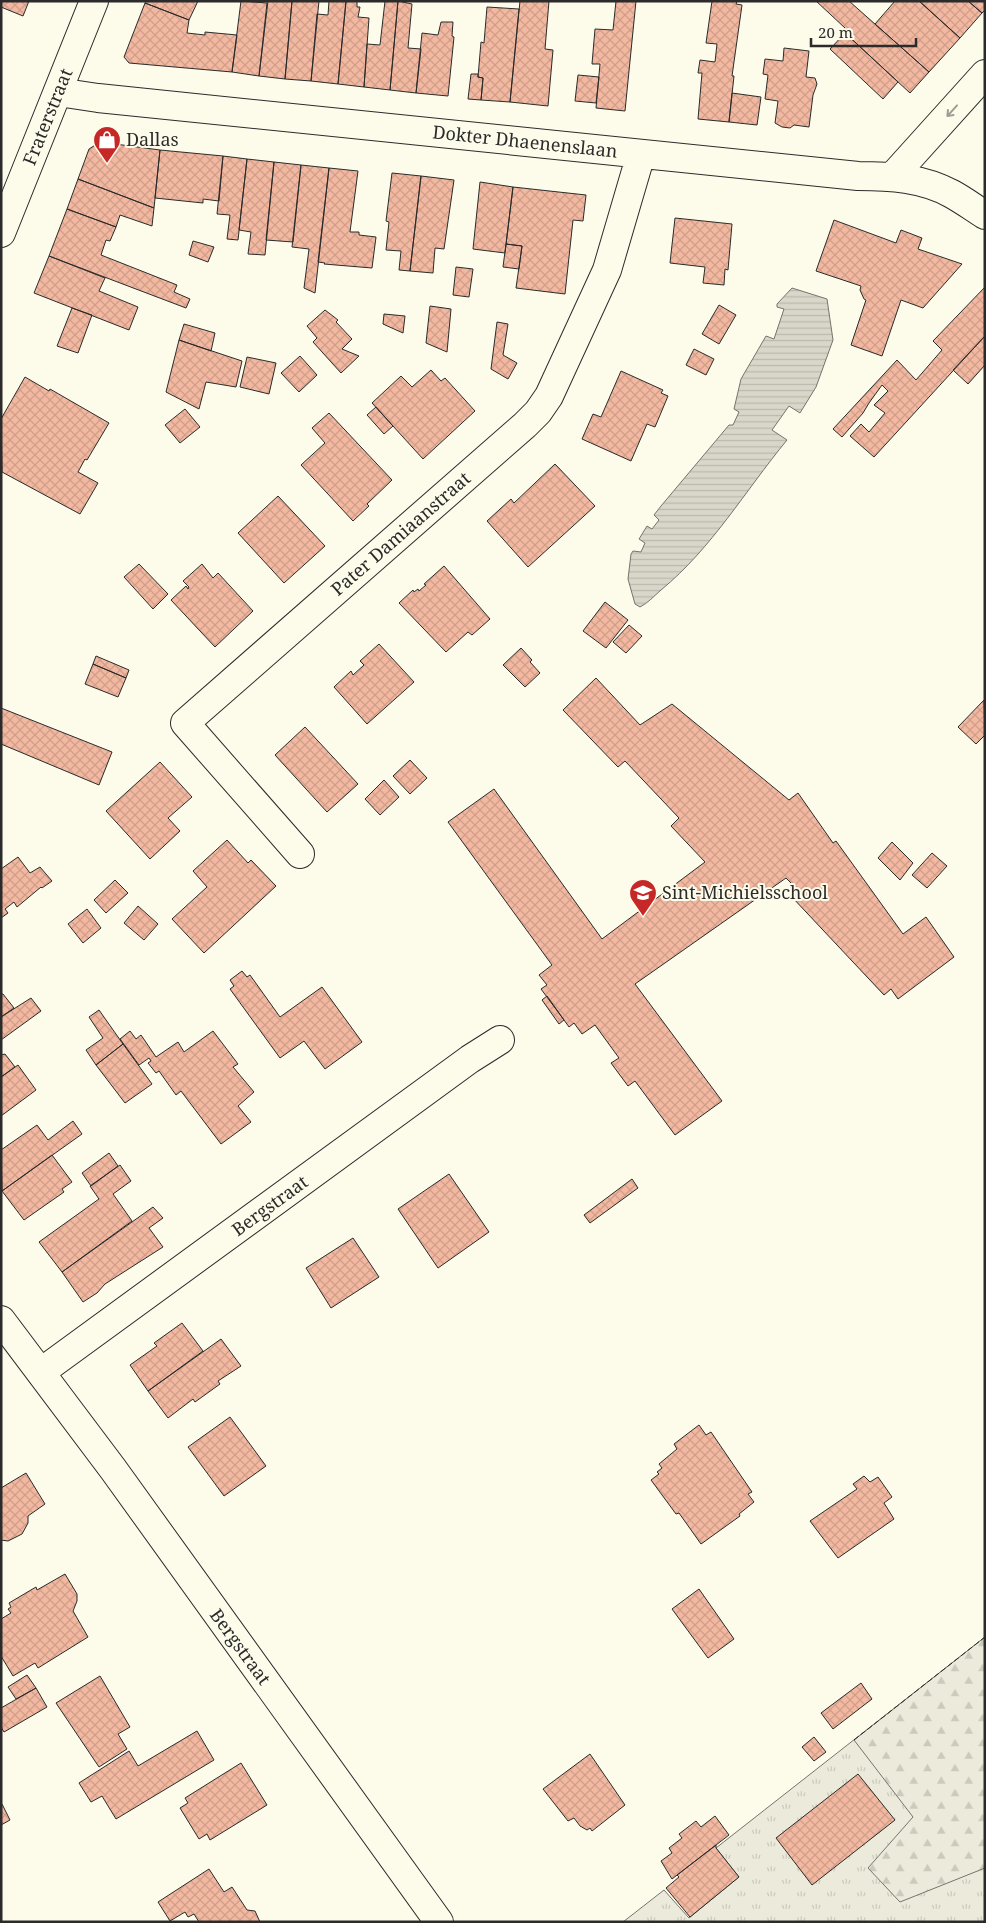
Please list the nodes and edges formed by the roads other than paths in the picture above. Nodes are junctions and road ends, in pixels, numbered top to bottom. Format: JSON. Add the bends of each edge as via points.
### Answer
{"nodes":[{"id":1,"x":94,"y":1,"type":"edge"},
{"id":2,"x":985,"y":74,"type":"edge"},
{"id":3,"x":58,"y":92,"type":"junction"},
{"id":4,"x":641,"y":154,"type":"junction"},
{"id":5,"x":893,"y":176,"type":"junction"},
{"id":6,"x":985,"y":215,"type":"edge"},
{"id":7,"x":1,"y":233,"type":"edge"},
{"id":8,"x":300,"y":854,"type":"dead end"},
{"id":9,"x":500,"y":1040,"type":"dead end"},
{"id":10,"x":1,"y":1320,"type":"edge"},
{"id":11,"x":41,"y":1372,"type":"junction"},
{"id":12,"x":439,"y":1922,"type":"edge"}],
"edges":[{"from":1,"to":3,"type":"street","name":"Fraterstraat"},
{"from":2,"to":5,"type":"street","one_way":true},
{"from":3,"to":4,"type":"street","name":"Dokter Dhaenenslaan"},
{"from":3,"to":7,"type":"street","name":"Fraterstraat"},
{"from":4,"to":5,"type":"street","name":"Dokter Dhaenenslaan","via":[[858,176]]},
{"from":4,"to":8,"type":"street","name":"Pater Damiaanstraat","via":[[607,270],[549,396],[538,412],[185,723]]},
{"from":5,"to":6,"type":"street","name":"Dokter Dhaenenslaan","via":[[951,193]]},
{"from":9,"to":11,"type":"street","name":"Bergstraat"},
{"from":10,"to":11,"type":"street","name":"Bergstraat"},
{"from":11,"to":12,"type":"street","name":"Bergstraat"}]}
